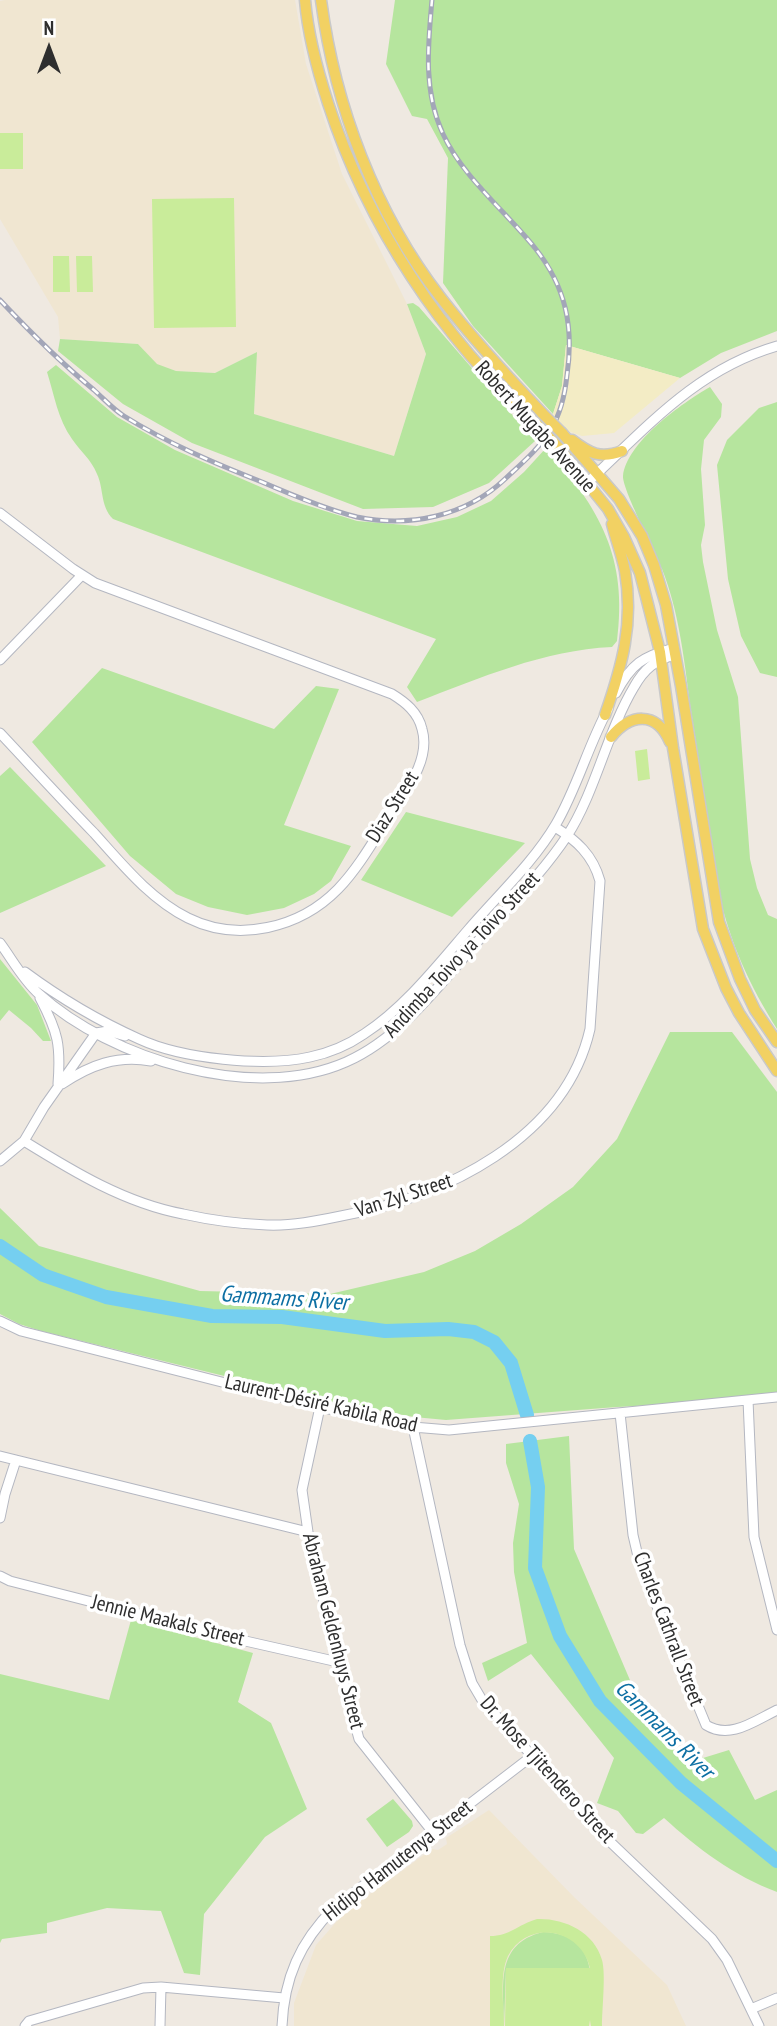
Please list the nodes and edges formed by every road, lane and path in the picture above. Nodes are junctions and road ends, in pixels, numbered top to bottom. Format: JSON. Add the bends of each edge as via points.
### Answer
{"nodes":[{"id":1,"x":305,"y":0,"type":"edge"},
{"id":2,"x":321,"y":0,"type":"edge"},
{"id":3,"x":777,"y":346,"type":"edge"},
{"id":4,"x":563,"y":435,"type":"junction"},
{"id":5,"x":622,"y":451,"type":"junction"},
{"id":6,"x":592,"y":478,"type":"junction"},
{"id":7,"x":608,"y":509,"type":"junction"},
{"id":8,"x":0,"y":513,"type":"edge"},
{"id":9,"x":82,"y":575,"type":"junction"},
{"id":10,"x":675,"y":652,"type":"junction"},
{"id":11,"x":660,"y":655,"type":"junction"},
{"id":12,"x":0,"y":660,"type":"edge"},
{"id":13,"x":604,"y":715,"type":"junction"},
{"id":14,"x":0,"y":733,"type":"edge"},
{"id":15,"x":611,"y":737,"type":"junction"},
{"id":16,"x":673,"y":748,"type":"junction"},
{"id":17,"x":555,"y":827,"type":"junction"},
{"id":18,"x":568,"y":835,"type":"junction"},
{"id":19,"x":0,"y":943,"type":"edge"},
{"id":20,"x":16,"y":964,"type":"junction"},
{"id":21,"x":38,"y":993,"type":"junction"},
{"id":22,"x":72,"y":1003,"type":"junction"},
{"id":23,"x":96,"y":1033,"type":"junction"},
{"id":24,"x":140,"y":1040,"type":"junction"},
{"id":25,"x":777,"y":1042,"type":"edge"},
{"id":26,"x":197,"y":1070,"type":"junction"},
{"id":27,"x":777,"y":1071,"type":"edge"},
{"id":28,"x":58,"y":1086,"type":"junction"},
{"id":29,"x":24,"y":1141,"type":"junction"},
{"id":30,"x":0,"y":1161,"type":"edge"},
{"id":31,"x":0,"y":1321,"type":"edge"},
{"id":32,"x":776,"y":1397,"type":"edge"},
{"id":33,"x":748,"y":1401,"type":"junction"},
{"id":34,"x":320,"y":1407,"type":"junction"},
{"id":35,"x":620,"y":1413,"type":"junction"},
{"id":36,"x":413,"y":1427,"type":"junction"},
{"id":37,"x":0,"y":1456,"type":"edge"},
{"id":38,"x":16,"y":1460,"type":"junction"},
{"id":39,"x":0,"y":1518,"type":"edge"},
{"id":40,"x":308,"y":1532,"type":"junction"},
{"id":41,"x":0,"y":1576,"type":"edge"},
{"id":42,"x":777,"y":1630,"type":"edge"},
{"id":43,"x":338,"y":1662,"type":"junction"},
{"id":44,"x":777,"y":1710,"type":"edge"},
{"id":45,"x":531,"y":1756,"type":"junction"},
{"id":46,"x":432,"y":1831,"type":"junction"},
{"id":47,"x":161,"y":1987,"type":"junction"},
{"id":48,"x":284,"y":1998,"type":"junction"},
{"id":49,"x":777,"y":1998,"type":"edge"},
{"id":50,"x":751,"y":2009,"type":"junction"},
{"id":51,"x":25,"y":2026,"type":"edge"},
{"id":52,"x":160,"y":2026,"type":"edge"},
{"id":53,"x":282,"y":2026,"type":"edge"},
{"id":54,"x":759,"y":2026,"type":"edge"}],
"edges":[{"from":1,"to":6,"type":"main road","name":"Robert Mugabe Avenue","bridge":true,"via":[[317,68],[339,136],[397,256],[439,318],[508,397]]},
{"from":2,"to":4,"type":"main road","name":"Robert Mugabe Avenue","bridge":true,"via":[[333,73],[352,130],[391,218],[440,297]]},
{"from":3,"to":5,"type":"street","via":[[738,361],[686,391]]},
{"from":4,"to":5,"type":"main road","via":[[596,455]]},
{"from":4,"to":6,"type":"main road","name":"Robert Mugabe Avenue"},
{"from":5,"to":6,"type":"street"},
{"from":6,"to":7,"type":"main road","name":"Robert Mugabe Avenue"},
{"from":6,"to":10,"type":"main road","name":"Robert Mugabe Avenue","via":[[625,509],[649,551]]},
{"from":7,"to":11,"type":"main road","name":"Robert Mugabe Avenue","via":[[640,573]]},
{"from":7,"to":13,"type":"main road","via":[[624,569],[628,614],[623,663]]},
{"from":8,"to":9,"type":"street","name":"Diaz Street"},
{"from":9,"to":12,"type":"street"},
{"from":9,"to":14,"type":"street","name":"Diaz Street","via":[[114,592],[392,694],[408,704],[423,730],[422,759],[414,777],[357,866],[330,896],[290,921],[241,932],[190,919],[165,904]]},
{"from":10,"to":11,"type":"street","name":"Andimba Toivo ya Toivo Street"},
{"from":10,"to":25,"type":"main road","name":"Robert Mugabe Avenue","via":[[719,922],[740,979]]},
{"from":11,"to":13,"type":"street","name":"Andimba Toivo ya Toivo Street","via":[[642,659],[632,668]]},
{"from":11,"to":15,"type":"street","name":"Andimba Toivo ya Toivo Street","via":[[639,677]]},
{"from":11,"to":16,"type":"main road","name":"Robert Mugabe Avenue"},
{"from":13,"to":17,"type":"street","name":"Andimba Toivo ya Toivo Street"},
{"from":15,"to":16,"type":"main road","via":[[620,726],[642,718],[661,726]]},
{"from":15,"to":18,"type":"street","name":"Andimba Toivo ya Toivo Street"},
{"from":16,"to":27,"type":"main road","name":"Robert Mugabe Avenue","via":[[711,954],[739,1013]]},
{"from":17,"to":18,"type":"street","name":"Van Zyl Street"},
{"from":17,"to":24,"type":"street","name":"Andimba Toivo ya Toivo Street","via":[[391,1013],[337,1049],[275,1061],[183,1053]]},
{"from":18,"to":26,"type":"street","name":"Andimba Toivo ya Toivo Street","via":[[441,984],[375,1046],[345,1062],[290,1076]]},
{"from":18,"to":29,"type":"street","name":"Van Zyl Street","via":[[586,851],[600,881],[586,1047],[553,1106],[528,1131],[460,1178],[368,1211],[268,1225],[181,1214],[124,1197]]},
{"from":19,"to":20,"type":"street","name":"Andimba Toivo ya Toivo Street"},
{"from":20,"to":21,"type":"street","name":"Andimba Toivo ya Toivo Street"},
{"from":20,"to":22,"type":"street","name":"Andimba Toivo ya Toivo Street"},
{"from":21,"to":23,"type":"street","name":"Andimba Toivo ya Toivo Street"},
{"from":21,"to":28,"type":"street","via":[[58,1039]]},
{"from":22,"to":23,"type":"street","name":"Andimba Toivo ya Toivo Street","via":[[91,1021]]},
{"from":22,"to":24,"type":"street","name":"Andimba Toivo ya Toivo Street"},
{"from":23,"to":24,"type":"street","name":"Andimba Toivo ya Toivo Street","via":[[108,1031]]},
{"from":23,"to":26,"type":"street","name":"Andimba Toivo ya Toivo Street"},
{"from":23,"to":28,"type":"street"},
{"from":26,"to":28,"type":"street","via":[[137,1058],[119,1059],[79,1072]]},
{"from":28,"to":29,"type":"street"},
{"from":29,"to":30,"type":"street"},
{"from":31,"to":34,"type":"street","name":"Laurent-Désiré Kabila Road","via":[[21,1331]]},
{"from":32,"to":33,"type":"street","name":"Laurent-Désiré Kabila Road"},
{"from":33,"to":35,"type":"street","name":"Laurent-Désiré Kabila Road"},
{"from":33,"to":42,"type":"street","via":[[754,1537]]},
{"from":34,"to":36,"type":"street","name":"Laurent-Désiré Kabila Road"},
{"from":34,"to":40,"type":"street","name":"Abraham Geldenhuys Street","via":[[302,1490]]},
{"from":35,"to":36,"type":"street","name":"Laurent-Désiré Kabila Road","via":[[449,1430]]},
{"from":35,"to":44,"type":"street","name":"Charles Cathrall Street","via":[[640,1565],[706,1725],[726,1733]]},
{"from":36,"to":45,"type":"street","name":"Dr. Mose Tjitendero Street","via":[[472,1683]]},
{"from":37,"to":38,"type":"street"},
{"from":38,"to":39,"type":"street"},
{"from":38,"to":40,"type":"street"},
{"from":40,"to":43,"type":"street","name":"Abraham Geldenhuys Street"},
{"from":41,"to":43,"type":"street","name":"Jennie Maakals Street"},
{"from":43,"to":46,"type":"street","name":"Abraham Geldenhuys Street","via":[[359,1739]]},
{"from":45,"to":46,"type":"street","name":"Hidipo Hamutenya Street"},
{"from":45,"to":50,"type":"street","name":"Dr. Mose Tjitendero Street","via":[[604,1836],[712,1939]]},
{"from":46,"to":48,"type":"street","name":"Hidipo Hamutenya Street","via":[[316,1925],[303,1945]]},
{"from":47,"to":48,"type":"street"},
{"from":47,"to":51,"type":"street","via":[[125,1992]]},
{"from":47,"to":52,"type":"street"},
{"from":48,"to":53,"type":"street","name":"Hidipo Hamutenya Street"},
{"from":49,"to":50,"type":"street"},
{"from":50,"to":54,"type":"street","name":"Dr. Mose Tjitendero Street"}]}
